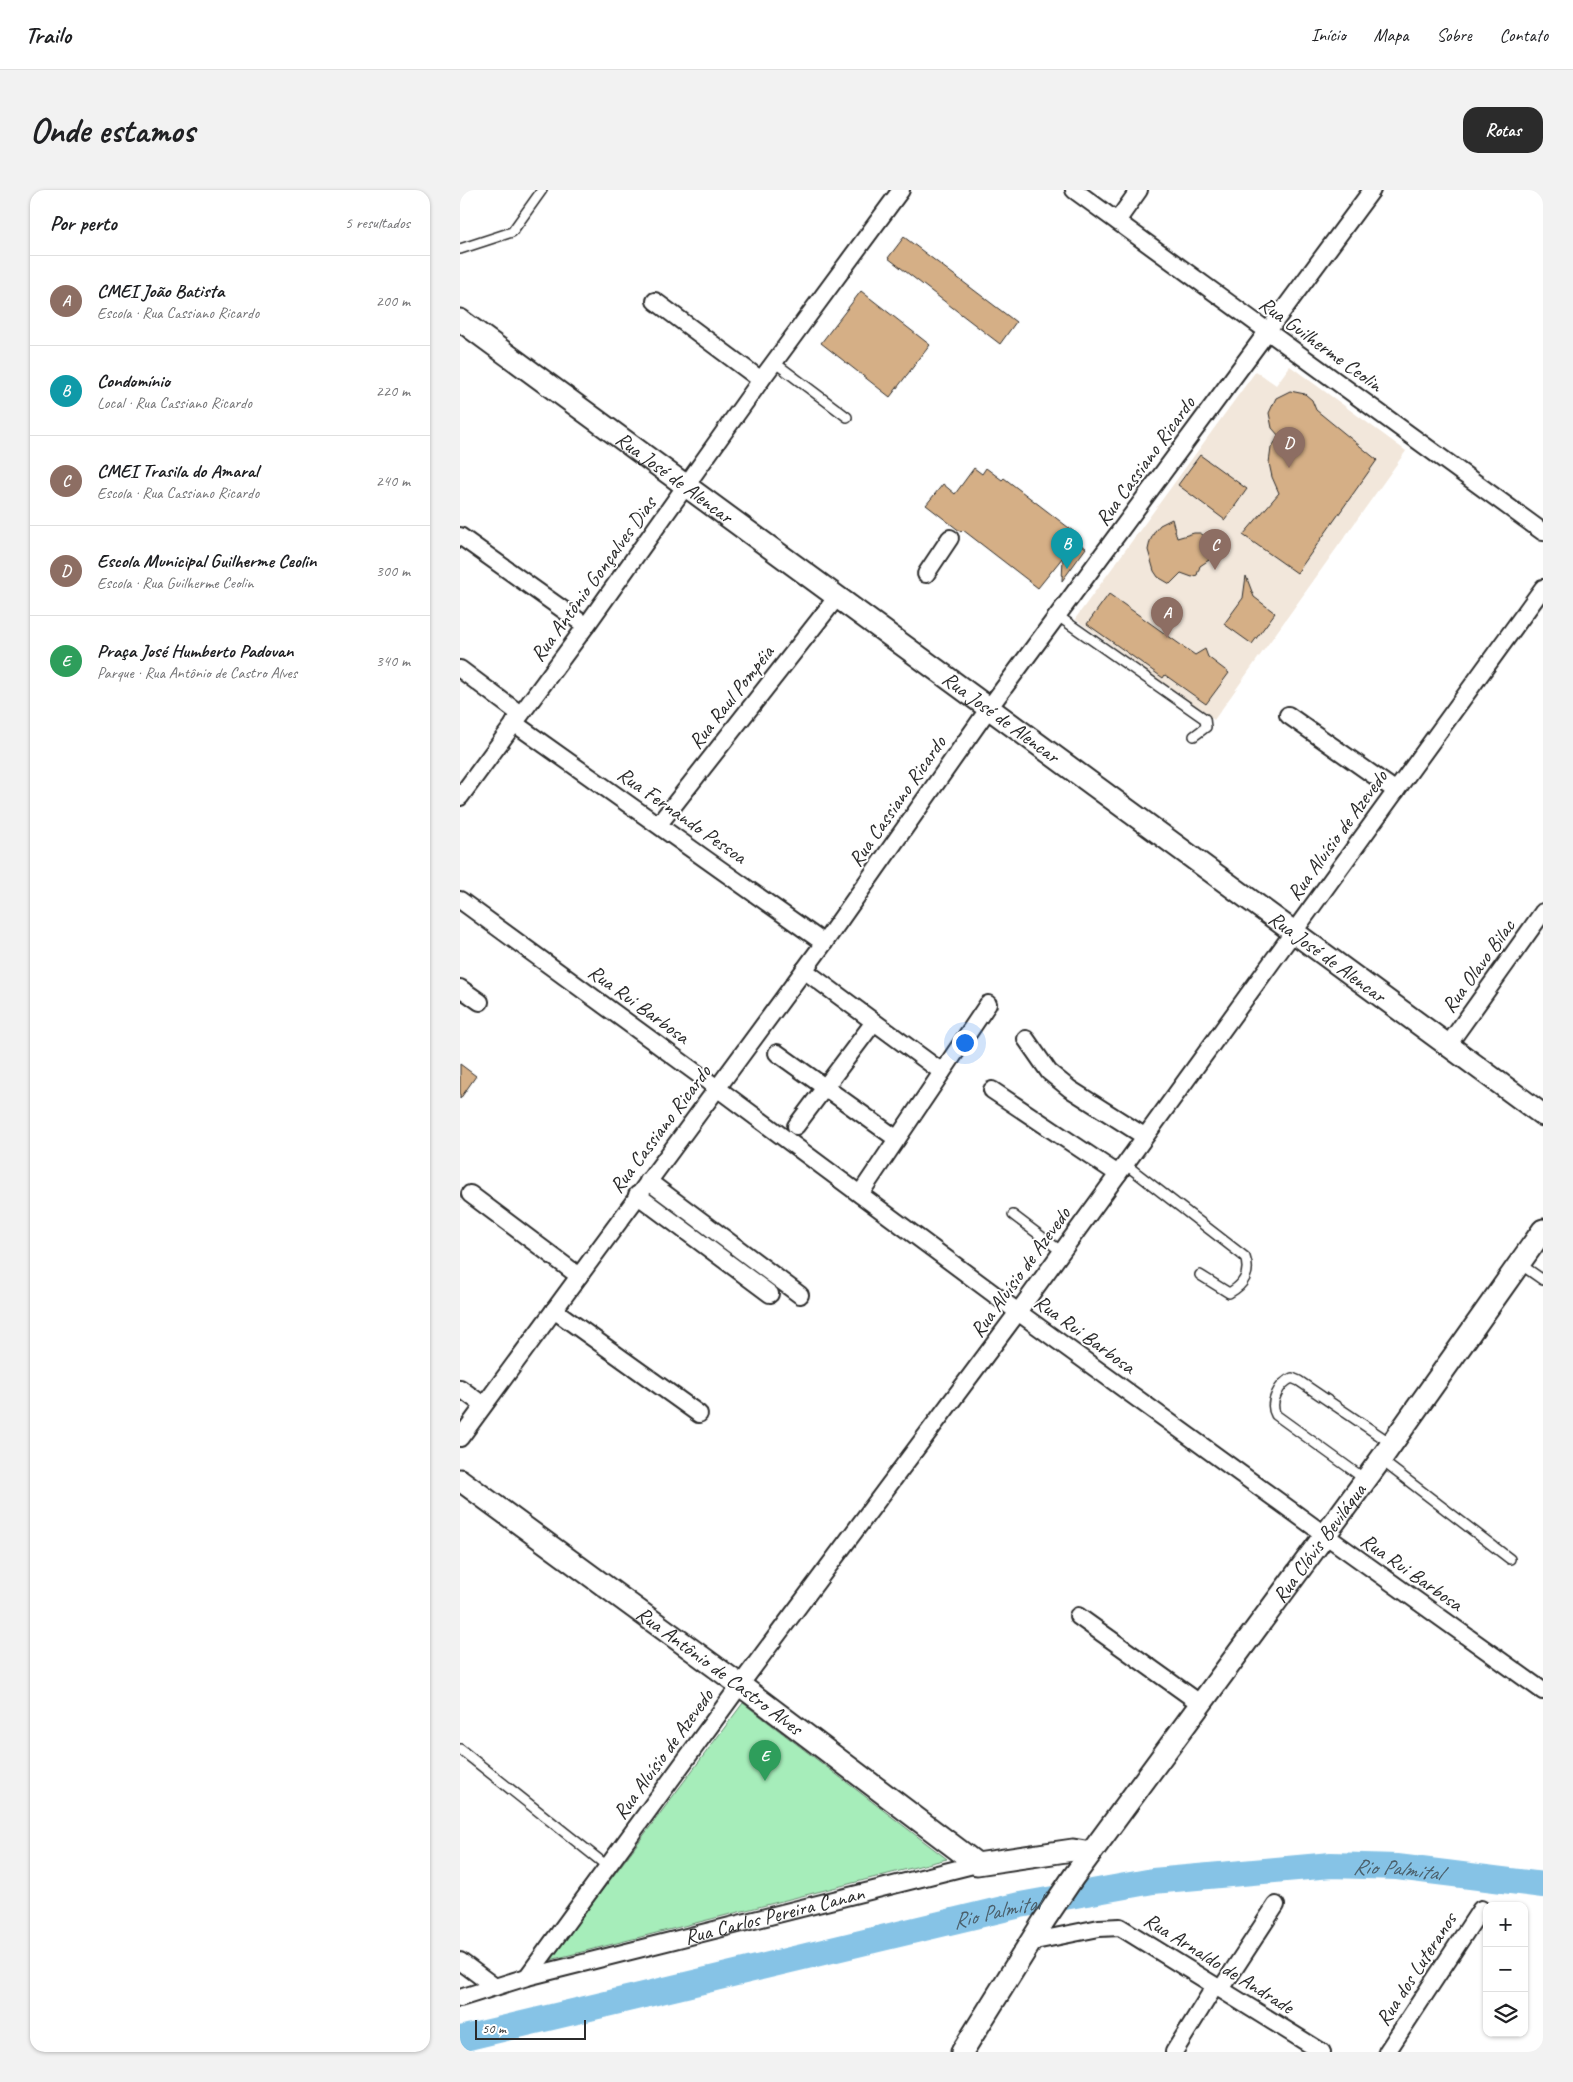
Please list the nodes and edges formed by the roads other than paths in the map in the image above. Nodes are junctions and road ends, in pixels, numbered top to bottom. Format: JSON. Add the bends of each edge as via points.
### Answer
{"nodes":[{"id":1,"x":542,"y":190,"type":"edge"},
{"id":2,"x":900,"y":190,"type":"edge"},
{"id":3,"x":1074,"y":190,"type":"edge"},
{"id":4,"x":1139,"y":190,"type":"edge"},
{"id":5,"x":1372,"y":190,"type":"edge"},
{"id":6,"x":1117,"y":221,"type":"junction"},
{"id":7,"x":460,"y":249,"type":"edge"},
{"id":8,"x":655,"y":301,"type":"dead end"},
{"id":9,"x":460,"y":320,"type":"edge"},
{"id":10,"x":1267,"y":331,"type":"junction"},
{"id":11,"x":774,"y":362,"type":"junction"},
{"id":12,"x":761,"y":380,"type":"junction"},
{"id":13,"x":847,"y":416,"type":"dead end"},
{"id":14,"x":686,"y":486,"type":"junction"},
{"id":15,"x":1543,"y":532,"type":"edge"},
{"id":16,"x":460,"y":536,"type":"edge"},
{"id":17,"x":950,"y":538,"type":"dead end"},
{"id":18,"x":926,"y":574,"type":"dead end"},
{"id":19,"x":1543,"y":588,"type":"edge"},
{"id":20,"x":837,"y":597,"type":"junction"},
{"id":21,"x":1058,"y":616,"type":"junction"},
{"id":22,"x":586,"y":626,"type":"junction"},
{"id":23,"x":460,"y":669,"type":"edge"},
{"id":24,"x":989,"y":708,"type":"junction"},
{"id":25,"x":1288,"y":715,"type":"dead end"},
{"id":26,"x":517,"y":719,"type":"junction"},
{"id":27,"x":1194,"y":736,"type":"dead end"},
{"id":28,"x":1396,"y":791,"type":"junction"},
{"id":29,"x":460,"y":797,"type":"edge"},
{"id":30,"x":659,"y":824,"type":"junction"},
{"id":31,"x":460,"y":900,"type":"edge"},
{"id":32,"x":1543,"y":912,"type":"edge"},
{"id":33,"x":1294,"y":932,"type":"junction"},
{"id":34,"x":824,"y":943,"type":"junction"},
{"id":35,"x":804,"y":970,"type":"junction"},
{"id":36,"x":460,"y":988,"type":"edge"},
{"id":37,"x":480,"y":1002,"type":"dead end"},
{"id":38,"x":988,"y":1004,"type":"dead end"},
{"id":39,"x":874,"y":1022,"type":"junction"},
{"id":40,"x":1026,"y":1039,"type":"dead end"},
{"id":41,"x":1448,"y":1045,"type":"junction"},
{"id":42,"x":776,"y":1053,"type":"dead end"},
{"id":43,"x":942,"y":1072,"type":"junction"},
{"id":44,"x":717,"y":1088,"type":"junction"},
{"id":45,"x":825,"y":1088,"type":"junction"},
{"id":46,"x":992,"y":1090,"type":"dead end"},
{"id":47,"x":1543,"y":1115,"type":"edge"},
{"id":48,"x":796,"y":1126,"type":"dead end"},
{"id":49,"x":1144,"y":1136,"type":"junction"},
{"id":50,"x":897,"y":1139,"type":"junction"},
{"id":51,"x":1121,"y":1169,"type":"junction"},
{"id":52,"x":648,"y":1181,"type":"junction"},
{"id":53,"x":470,"y":1194,"type":"dead end"},
{"id":54,"x":860,"y":1194,"type":"junction"},
{"id":55,"x":638,"y":1195,"type":"junction"},
{"id":56,"x":1014,"y":1215,"type":"dead end"},
{"id":57,"x":1543,"y":1230,"type":"edge"},
{"id":58,"x":1062,"y":1252,"type":"junction"},
{"id":59,"x":1520,"y":1264,"type":"junction"},
{"id":60,"x":1200,"y":1275,"type":"dead end"},
{"id":61,"x":579,"y":1276,"type":"junction"},
{"id":62,"x":1543,"y":1280,"type":"edge"},
{"id":63,"x":770,"y":1294,"type":"dead end"},
{"id":64,"x":800,"y":1295,"type":"dead end"},
{"id":65,"x":554,"y":1310,"type":"junction"},
{"id":66,"x":1018,"y":1312,"type":"junction"},
{"id":67,"x":460,"y":1388,"type":"edge"},
{"id":68,"x":484,"y":1405,"type":"junction"},
{"id":69,"x":699,"y":1414,"type":"dead end"},
{"id":70,"x":460,"y":1438,"type":"edge"},
{"id":71,"x":1386,"y":1452,"type":"junction"},
{"id":72,"x":460,"y":1480,"type":"edge"},
{"id":73,"x":1366,"y":1480,"type":"junction"},
{"id":74,"x":1325,"y":1535,"type":"junction"},
{"id":75,"x":1510,"y":1559,"type":"dead end"},
{"id":76,"x":1078,"y":1616,"type":"dead end"},
{"id":77,"x":740,"y":1685,"type":"junction"},
{"id":78,"x":1543,"y":1691,"type":"edge"},
{"id":79,"x":1201,"y":1704,"type":"junction"},
{"id":80,"x":460,"y":1749,"type":"edge"},
{"id":81,"x":1082,"y":1852,"type":"junction"},
{"id":82,"x":977,"y":1864,"type":"junction"},
{"id":83,"x":607,"y":1866,"type":"junction"},
{"id":84,"x":1276,"y":1904,"type":"dead end"},
{"id":85,"x":1481,"y":1908,"type":"dead end"},
{"id":86,"x":1030,"y":1942,"type":"junction"},
{"id":87,"x":460,"y":1962,"type":"edge"},
{"id":88,"x":526,"y":1977,"type":"junction"},
{"id":89,"x":495,"y":1987,"type":"junction"},
{"id":90,"x":1218,"y":1988,"type":"junction"},
{"id":91,"x":460,"y":1998,"type":"edge"},
{"id":92,"x":962,"y":2052,"type":"edge"},
{"id":93,"x":1174,"y":2052,"type":"edge"},
{"id":94,"x":1322,"y":2052,"type":"edge"},
{"id":95,"x":1387,"y":2052,"type":"edge"}],
"edges":[{"from":1,"to":7,"type":"lane","via":[[512,232]]},
{"from":2,"to":11,"type":"street","name":"Rua Antônio Gonçalves Dias"},
{"from":3,"to":6,"type":"street","name":"Rua Guilherme Ceolin"},
{"from":4,"to":6,"type":"street"},
{"from":5,"to":10,"type":"street","name":"Rua Cassiano Ricardo"},
{"from":6,"to":10,"type":"street","name":"Rua Guilherme Ceolin"},
{"from":8,"to":12,"type":"street"},
{"from":9,"to":14,"type":"street","name":"Rua José de Alencar"},
{"from":10,"to":15,"type":"street","name":"Rua Guilherme Ceolin"},
{"from":10,"to":21,"type":"street","name":"Rua Cassiano Ricardo"},
{"from":11,"to":12,"type":"street","name":"Rua Antônio Gonçalves Dias"},
{"from":11,"to":13,"type":"lane"},
{"from":12,"to":14,"type":"street","name":"Rua Antônio Gonçalves Dias"},
{"from":14,"to":20,"type":"street","name":"Rua José de Alencar"},
{"from":14,"to":22,"type":"street","name":"Rua Antônio Gonçalves Dias"},
{"from":16,"to":22,"type":"street"},
{"from":17,"to":18,"type":"street"},
{"from":19,"to":28,"type":"street","name":"Rua Aluísio de Azevedo"},
{"from":20,"to":24,"type":"street","name":"Rua José de Alencar"},
{"from":20,"to":30,"type":"street","name":"Rua Raul Pompéia"},
{"from":21,"to":24,"type":"street","name":"Rua Cassiano Ricardo"},
{"from":21,"to":27,"type":"lane","via":[[1205,719],[1206,726]]},
{"from":22,"to":26,"type":"street","name":"Rua Antônio Gonçalves Dias"},
{"from":23,"to":26,"type":"street","name":"Rua Fernando Pessoa"},
{"from":24,"to":33,"type":"street","name":"Rua José de Alencar"},
{"from":24,"to":34,"type":"street","name":"Rua Cassiano Ricardo"},
{"from":25,"to":28,"type":"street"},
{"from":26,"to":29,"type":"street","name":"Rua Antônio Gonçalves Dias"},
{"from":26,"to":30,"type":"street","name":"Rua Fernando Pessoa"},
{"from":28,"to":33,"type":"street","name":"Rua Aluísio de Azevedo"},
{"from":30,"to":34,"type":"street","name":"Rua Fernando Pessoa"},
{"from":31,"to":44,"type":"street","name":"Rua Rui Barbosa"},
{"from":32,"to":41,"type":"street","name":"Rua Olavo Bilac"},
{"from":33,"to":41,"type":"street","name":"Rua José de Alencar"},
{"from":33,"to":49,"type":"street","name":"Rua Aluísio de Azevedo"},
{"from":34,"to":35,"type":"street","name":"Rua Cassiano Ricardo"},
{"from":35,"to":39,"type":"street"},
{"from":35,"to":44,"type":"street","name":"Rua Cassiano Ricardo"},
{"from":36,"to":37,"type":"street"},
{"from":38,"to":43,"type":"street"},
{"from":39,"to":43,"type":"street"},
{"from":39,"to":45,"type":"street"},
{"from":40,"to":49,"type":"street","via":[[1049,1072],[1070,1090]]},
{"from":41,"to":47,"type":"street","name":"Rua José de Alencar"},
{"from":42,"to":45,"type":"street"},
{"from":43,"to":50,"type":"street"},
{"from":44,"to":52,"type":"street","name":"Rua Cassiano Ricardo"},
{"from":44,"to":54,"type":"street","name":"Rua Rui Barbosa"},
{"from":45,"to":48,"type":"street"},
{"from":45,"to":50,"type":"street"},
{"from":46,"to":51,"type":"street"},
{"from":49,"to":51,"type":"street","name":"Rua Aluísio de Azevedo"},
{"from":50,"to":54,"type":"street"},
{"from":51,"to":58,"type":"street","name":"Rua Aluísio de Azevedo"},
{"from":51,"to":60,"type":"lane","via":[[1245,1257],[1249,1267],[1237,1289],[1229,1293]]},
{"from":52,"to":55,"type":"street","name":"Rua Cassiano Ricardo"},
{"from":52,"to":64,"type":"street"},
{"from":53,"to":61,"type":"street"},
{"from":54,"to":66,"type":"street","name":"Rua Rui Barbosa"},
{"from":55,"to":61,"type":"street","name":"Rua Cassiano Ricardo"},
{"from":55,"to":63,"type":"street"},
{"from":56,"to":58,"type":"lane"},
{"from":57,"to":59,"type":"street","name":"Rua Clóvis Beviláqua"},
{"from":58,"to":66,"type":"street","name":"Rua Aluísio de Azevedo"},
{"from":59,"to":62,"type":"lane"},
{"from":59,"to":71,"type":"street","name":"Rua Clóvis Beviláqua"},
{"from":61,"to":65,"type":"street","name":"Rua Cassiano Ricardo"},
{"from":65,"to":68,"type":"street","name":"Rua Cassiano Ricardo"},
{"from":65,"to":69,"type":"street"},
{"from":66,"to":74,"type":"street","name":"Rua Rui Barbosa"},
{"from":66,"to":77,"type":"street","name":"Rua Aluísio de Azevedo"},
{"from":67,"to":68,"type":"street"},
{"from":68,"to":70,"type":"street","name":"Rua Cassiano Ricardo"},
{"from":71,"to":73,"type":"street","name":"Rua Clóvis Beviláqua"},
{"from":71,"to":73,"type":"lane","via":[[1299,1381],[1287,1380],[1272,1401],[1276,1415]]},
{"from":71,"to":75,"type":"lane"},
{"from":72,"to":77,"type":"street","name":"Rua Antônio de Castro Alves"},
{"from":73,"to":74,"type":"street","name":"Rua Clóvis Beviláqua"},
{"from":74,"to":78,"type":"street","name":"Rua Rui Barbosa"},
{"from":74,"to":79,"type":"street","name":"Rua Clóvis Beviláqua"},
{"from":76,"to":79,"type":"street"},
{"from":77,"to":82,"type":"street","name":"Rua Antônio de Castro Alves"},
{"from":77,"to":83,"type":"street","name":"Rua Aluísio de Azevedo"},
{"from":79,"to":81,"type":"street","name":"Rua Clóvis Beviláqua","via":[[1115,1820]]},
{"from":80,"to":83,"type":"lane"},
{"from":81,"to":82,"type":"street","name":"Rua Carlos Pereira Canan"},
{"from":81,"to":86,"type":"street","name":"Rua Clóvis Beviláqua","via":[[1074,1876]]},
{"from":82,"to":88,"type":"street","name":"Rua Carlos Pereira Canan"},
{"from":83,"to":88,"type":"street","name":"Rua Aluísio de Azevedo"},
{"from":84,"to":90,"type":"street"},
{"from":85,"to":95,"type":"street","name":"Rua dos Luteranos"},
{"from":86,"to":90,"type":"street","name":"Rua Arnaldo de Andrade","via":[[1120,1927]]},
{"from":86,"to":92,"type":"street","name":"Rua Clóvis Beviláqua"},
{"from":87,"to":89,"type":"street"},
{"from":88,"to":89,"type":"street","name":"Rua Carlos Pereira Canan"},
{"from":89,"to":91,"type":"street","name":"Rua Carlos Pereira Canan"},
{"from":90,"to":93,"type":"street"},
{"from":90,"to":94,"type":"street","name":"Rua Arnaldo de Andrade"}]}
